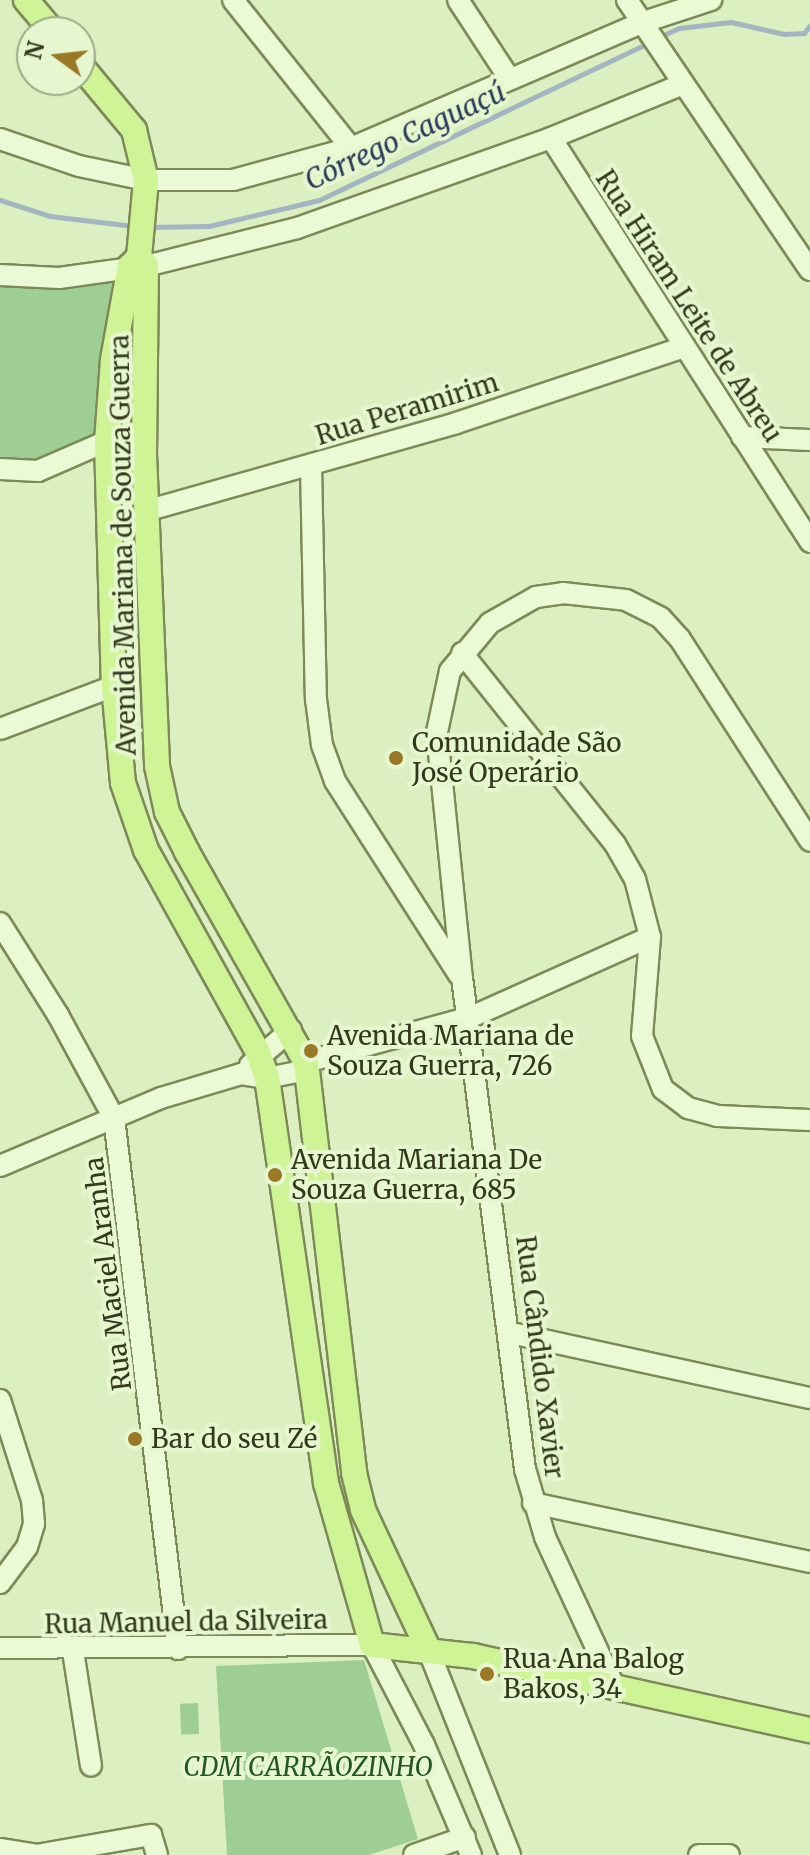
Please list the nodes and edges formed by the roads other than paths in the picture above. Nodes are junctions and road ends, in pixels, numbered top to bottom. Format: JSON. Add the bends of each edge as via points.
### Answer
{"nodes":[{"id":1,"x":26,"y":0,"type":"edge"},
{"id":2,"x":233,"y":0,"type":"edge"},
{"id":3,"x":458,"y":0,"type":"edge"},
{"id":4,"x":627,"y":0,"type":"edge"},
{"id":5,"x":711,"y":0,"type":"edge"},
{"id":6,"x":40,"y":16,"type":"edge"},
{"id":7,"x":645,"y":29,"type":"junction"},
{"id":8,"x":509,"y":78,"type":"junction"},
{"id":9,"x":96,"y":84,"type":"edge"},
{"id":10,"x":681,"y":85,"type":"junction"},
{"id":11,"x":551,"y":138,"type":"junction"},
{"id":12,"x":0,"y":139,"type":"edge"},
{"id":13,"x":351,"y":148,"type":"junction"},
{"id":14,"x":146,"y":185,"type":"junction"},
{"id":15,"x":139,"y":257,"type":"junction"},
{"id":16,"x":810,"y":270,"type":"edge"},
{"id":17,"x":0,"y":275,"type":"edge"},
{"id":18,"x":681,"y":348,"type":"junction"},
{"id":19,"x":742,"y":437,"type":"junction"},
{"id":20,"x":810,"y":440,"type":"edge"},
{"id":21,"x":110,"y":451,"type":"junction"},
{"id":22,"x":140,"y":454,"type":"junction"},
{"id":23,"x":311,"y":466,"type":"junction"},
{"id":24,"x":0,"y":469,"type":"edge"},
{"id":25,"x":146,"y":511,"type":"junction"},
{"id":26,"x":810,"y":542,"type":"edge"},
{"id":27,"x":462,"y":653,"type":"junction"},
{"id":28,"x":114,"y":686,"type":"junction"},
{"id":29,"x":0,"y":729,"type":"edge"},
{"id":30,"x":810,"y":841,"type":"edge"},
{"id":31,"x":0,"y":923,"type":"edge"},
{"id":32,"x":650,"y":937,"type":"junction"},
{"id":33,"x":462,"y":979,"type":"junction"},
{"id":34,"x":471,"y":1017,"type":"junction"},
{"id":35,"x":291,"y":1030,"type":"junction"},
{"id":36,"x":263,"y":1066,"type":"junction"},
{"id":37,"x":306,"y":1066,"type":"junction"},
{"id":38,"x":114,"y":1118,"type":"junction"},
{"id":39,"x":810,"y":1120,"type":"edge"},
{"id":40,"x":0,"y":1166,"type":"edge"},
{"id":41,"x":511,"y":1333,"type":"junction"},
{"id":42,"x":810,"y":1398,"type":"edge"},
{"id":43,"x":0,"y":1400,"type":"edge"},
{"id":44,"x":533,"y":1503,"type":"junction"},
{"id":45,"x":810,"y":1562,"type":"edge"},
{"id":46,"x":0,"y":1583,"type":"edge"},
{"id":47,"x":372,"y":1645,"type":"junction"},
{"id":48,"x":0,"y":1648,"type":"edge"},
{"id":49,"x":178,"y":1649,"type":"junction"},
{"id":50,"x":428,"y":1649,"type":"junction"},
{"id":51,"x":73,"y":1651,"type":"junction"},
{"id":52,"x":615,"y":1688,"type":"junction"},
{"id":53,"x":810,"y":1730,"type":"edge"},
{"id":54,"x":91,"y":1766,"type":"dead end"},
{"id":55,"x":468,"y":1846,"type":"edge"},
{"id":56,"x":1,"y":1849,"type":"edge"},
{"id":57,"x":36,"y":1855,"type":"edge"},
{"id":58,"x":157,"y":1855,"type":"edge"},
{"id":59,"x":414,"y":1855,"type":"edge"},
{"id":60,"x":510,"y":1855,"type":"edge"},
{"id":61,"x":699,"y":1855,"type":"edge"},
{"id":62,"x":729,"y":1855,"type":"edge"}],
"edges":[{"from":1,"to":6,"type":"main road"},
{"from":2,"to":13,"type":"street"},
{"from":3,"to":8,"type":"street"},
{"from":4,"to":7,"type":"street"},
{"from":5,"to":7,"type":"street"},
{"from":7,"to":8,"type":"street"},
{"from":7,"to":10,"type":"street"},
{"from":8,"to":13,"type":"street"},
{"from":9,"to":14,"type":"main road","via":[[134,130]]},
{"from":10,"to":11,"type":"street"},
{"from":10,"to":16,"type":"street"},
{"from":11,"to":15,"type":"street","via":[[297,228]]},
{"from":11,"to":18,"type":"street","name":"Rua Hiram Leite de Abreu"},
{"from":12,"to":14,"type":"street"},
{"from":13,"to":14,"type":"street","via":[[233,180]]},
{"from":14,"to":15,"type":"main road"},
{"from":15,"to":17,"type":"street","via":[[59,278]]},
{"from":15,"to":21,"type":"main road","name":"Avenida Mariana de Souza Guerra","via":[[113,360]]},
{"from":15,"to":22,"type":"main road","name":"Avenida Mariana de Souza Guerra"},
{"from":18,"to":19,"type":"street","name":"Rua Hiram Leite de Abreu"},
{"from":18,"to":23,"type":"street","name":"Rua Peramirim"},
{"from":19,"to":20,"type":"street"},
{"from":19,"to":26,"type":"street","name":"Rua Hiram Leite de Abreu"},
{"from":21,"to":22,"type":"street"},
{"from":21,"to":24,"type":"street","via":[[38,471]]},
{"from":21,"to":28,"type":"main road","name":"Avenida Mariana de Souza Guerra"},
{"from":22,"to":25,"type":"main road","name":"Avenida Mariana de Souza Guerra"},
{"from":23,"to":25,"type":"street","name":"Rua Peramirim"},
{"from":23,"to":33,"type":"street","via":[[316,699],[322,745],[335,781]]},
{"from":25,"to":35,"type":"main road","name":"Avenida Mariana de Souza Guerra","via":[[157,766],[167,812]]},
{"from":27,"to":30,"type":"street","name":"Rua Cândido Xavier","via":[[490,623],[536,597],[595,594],[626,600],[649,612],[680,639]]},
{"from":27,"to":32,"type":"street","via":[[615,844],[635,879]]},
{"from":27,"to":33,"type":"street","name":"Rua Cândido Xavier","via":[[441,699],[437,732]]},
{"from":28,"to":29,"type":"street"},
{"from":28,"to":36,"type":"main road","name":"Avenida Mariana de Souza Guerra","via":[[131,817]]},
{"from":31,"to":38,"type":"street","name":"Rua Maciel Aranha"},
{"from":32,"to":34,"type":"street"},
{"from":32,"to":39,"type":"street","via":[[642,1036],[663,1089],[688,1108],[717,1116]]},
{"from":33,"to":34,"type":"street","name":"Rua Cândido Xavier"},
{"from":34,"to":37,"type":"street"},
{"from":34,"to":41,"type":"street","name":"Rua Cândido Xavier"},
{"from":35,"to":36,"type":"street"},
{"from":35,"to":37,"type":"main road","name":"Avenida Mariana de Souza Guerra"},
{"from":36,"to":37,"type":"street"},
{"from":36,"to":38,"type":"street"},
{"from":36,"to":47,"type":"main road","name":"Avenida Mariana de Souza Guerra","via":[[326,1483],[336,1533]]},
{"from":37,"to":50,"type":"main road","name":"Avenida Mariana de Souza Guerra","via":[[354,1473],[363,1510]]},
{"from":38,"to":40,"type":"street"},
{"from":38,"to":49,"type":"street","name":"Rua Maciel Aranha"},
{"from":41,"to":42,"type":"street"},
{"from":41,"to":44,"type":"street","name":"Rua Cândido Xavier"},
{"from":43,"to":46,"type":"street","via":[[32,1500],[34,1524],[27,1547]]},
{"from":44,"to":45,"type":"street"},
{"from":44,"to":52,"type":"street","name":"Rua Cândido Xavier"},
{"from":47,"to":49,"type":"street","name":"Rua Manuel da Silveira"},
{"from":47,"to":50,"type":"main road"},
{"from":47,"to":55,"type":"street","name":"Avenida Mariana de Souza Guerra"},
{"from":48,"to":51,"type":"street","name":"Rua Manuel da Silveira"},
{"from":49,"to":51,"type":"street","name":"Rua Manuel da Silveira"},
{"from":50,"to":52,"type":"main road"},
{"from":50,"to":60,"type":"street","name":"Avenida Mariana de Souza Guerra"},
{"from":51,"to":54,"type":"street"},
{"from":52,"to":53,"type":"main road"},
{"from":55,"to":59,"type":"street"},
{"from":56,"to":57,"type":"street"},
{"from":57,"to":58,"type":"street","via":[[151,1835]]},
{"from":61,"to":62,"type":"street"}]}
